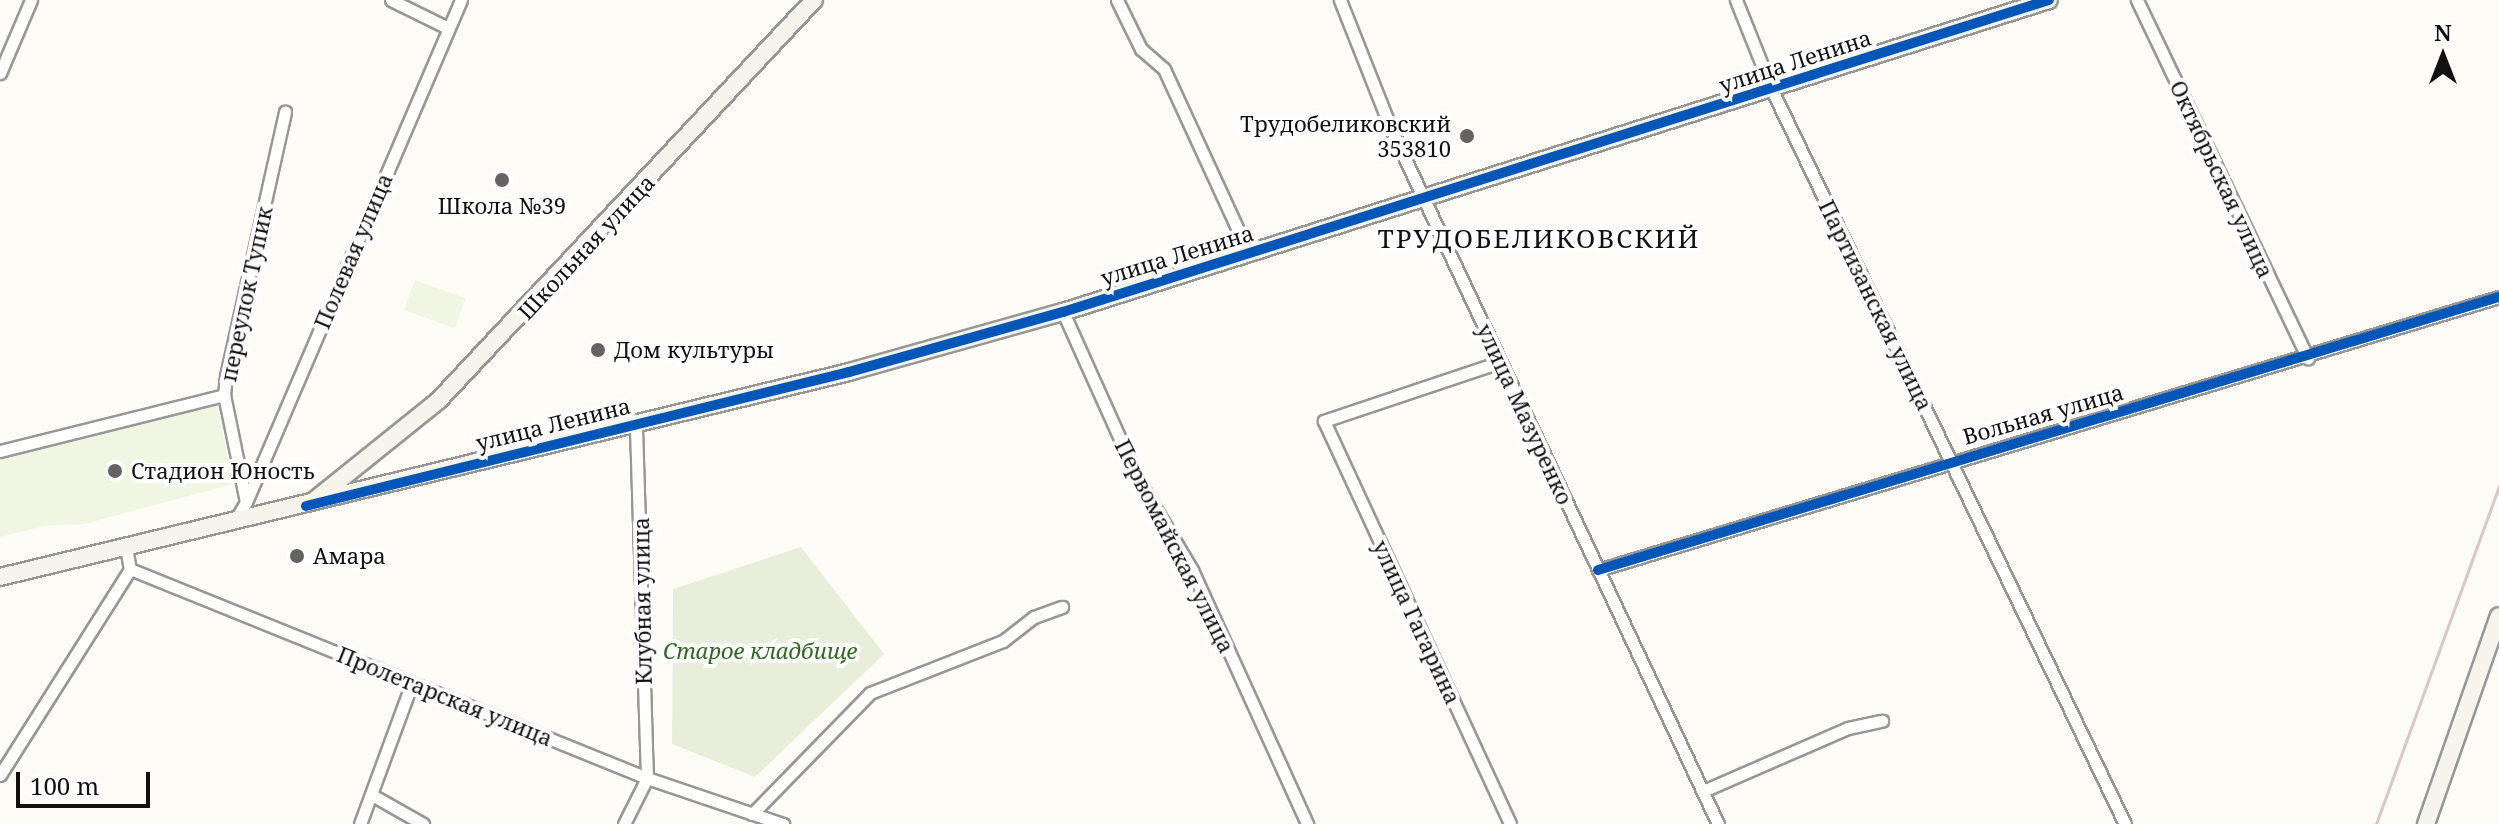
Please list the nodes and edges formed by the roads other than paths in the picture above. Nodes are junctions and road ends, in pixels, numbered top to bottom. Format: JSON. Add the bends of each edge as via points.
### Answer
{"nodes":[{"id":1,"x":31,"y":0,"type":"edge"},
{"id":2,"x":391,"y":0,"type":"edge"},
{"id":3,"x":461,"y":0,"type":"edge"},
{"id":4,"x":814,"y":0,"type":"edge"},
{"id":5,"x":1117,"y":0,"type":"edge"},
{"id":6,"x":1340,"y":0,"type":"edge"},
{"id":7,"x":1736,"y":0,"type":"edge"},
{"id":8,"x":2049,"y":0,"type":"edge"},
{"id":9,"x":2137,"y":0,"type":"edge"},
{"id":10,"x":448,"y":28,"type":"junction"},
{"id":11,"x":0,"y":73,"type":"edge"},
{"id":12,"x":1772,"y":90,"type":"junction"},
{"id":13,"x":285,"y":111,"type":"dead end"},
{"id":14,"x":1424,"y":197,"type":"junction"},
{"id":15,"x":1249,"y":254,"type":"junction"},
{"id":16,"x":2499,"y":297,"type":"edge"},
{"id":17,"x":1063,"y":312,"type":"junction"},
{"id":18,"x":2308,"y":358,"type":"junction"},
{"id":19,"x":1500,"y":362,"type":"junction"},
{"id":20,"x":224,"y":395,"type":"junction"},
{"id":21,"x":636,"y":424,"type":"junction"},
{"id":22,"x":0,"y":451,"type":"edge"},
{"id":23,"x":1952,"y":462,"type":"junction"},
{"id":24,"x":346,"y":488,"type":"junction"},
{"id":25,"x":246,"y":502,"type":"junction"},
{"id":26,"x":235,"y":521,"type":"junction"},
{"id":27,"x":126,"y":547,"type":"junction"},
{"id":28,"x":130,"y":569,"type":"junction"},
{"id":29,"x":1598,"y":570,"type":"junction"},
{"id":30,"x":0,"y":577,"type":"edge"},
{"id":31,"x":1062,"y":607,"type":"dead end"},
{"id":32,"x":2499,"y":616,"type":"edge"},
{"id":33,"x":412,"y":683,"type":"junction"},
{"id":34,"x":1882,"y":721,"type":"dead end"},
{"id":35,"x":0,"y":775,"type":"edge"},
{"id":36,"x":647,"y":778,"type":"junction"},
{"id":37,"x":1703,"y":791,"type":"junction"},
{"id":38,"x":372,"y":795,"type":"junction"},
{"id":39,"x":752,"y":814,"type":"junction"},
{"id":40,"x":360,"y":824,"type":"edge"},
{"id":41,"x":423,"y":824,"type":"edge"},
{"id":42,"x":624,"y":824,"type":"edge"},
{"id":43,"x":783,"y":824,"type":"edge"},
{"id":44,"x":1307,"y":824,"type":"edge"},
{"id":45,"x":1510,"y":824,"type":"edge"},
{"id":46,"x":1718,"y":824,"type":"edge"},
{"id":47,"x":2125,"y":824,"type":"edge"},
{"id":48,"x":2426,"y":824,"type":"edge"}],
"edges":[{"from":1,"to":11,"type":"street"},
{"from":2,"to":10,"type":"street"},
{"from":3,"to":10,"type":"street","name":"Полевая улица"},
{"from":4,"to":24,"type":"street","name":"Школьная улица","via":[[522,316]]},
{"from":5,"to":15,"type":"street","via":[[1141,49],[1164,69]]},
{"from":6,"to":14,"type":"street","name":"улица Мазуренко"},
{"from":7,"to":12,"type":"street","name":"Партизанская улица"},
{"from":8,"to":12,"type":"street","name":"улица Ленина"},
{"from":9,"to":18,"type":"street","name":"Октябрьская улица"},
{"from":10,"to":25,"type":"street","name":"Полевая улица"},
{"from":12,"to":14,"type":"street","name":"улица Ленина"},
{"from":12,"to":23,"type":"street","name":"Партизанская улица"},
{"from":13,"to":20,"type":"street","name":"переулок Тупик"},
{"from":14,"to":15,"type":"street","name":"улица Ленина"},
{"from":14,"to":19,"type":"street","name":"улица Мазуренко"},
{"from":15,"to":17,"type":"street","name":"улица Ленина"},
{"from":16,"to":18,"type":"street","name":"Вольная улица"},
{"from":17,"to":21,"type":"street","name":"улица Ленина"},
{"from":17,"to":44,"type":"street","name":"Первомайская улица","via":[[1140,483],[1192,570]]},
{"from":18,"to":23,"type":"street","name":"Вольная улица"},
{"from":19,"to":29,"type":"street","name":"улица Мазуренко"},
{"from":19,"to":45,"type":"street","name":"улица Гагарина","via":[[1324,421]]},
{"from":20,"to":22,"type":"street"},
{"from":20,"to":25,"type":"street","name":"переулок Тупик"},
{"from":21,"to":24,"type":"street","name":"улица Ленина"},
{"from":21,"to":36,"type":"street","name":"Клубная улица"},
{"from":23,"to":29,"type":"street","name":"Вольная улица"},
{"from":23,"to":47,"type":"street","name":"Партизанская улица"},
{"from":24,"to":26,"type":"street","name":"улица Ленина","via":[[306,506]]},
{"from":25,"to":26,"type":"street"},
{"from":26,"to":27,"type":"street","name":"улица Ленина"},
{"from":27,"to":28,"type":"street"},
{"from":27,"to":30,"type":"street","name":"улица Ленина"},
{"from":28,"to":33,"type":"street","name":"Пролетарская улица"},
{"from":28,"to":35,"type":"street"},
{"from":29,"to":37,"type":"street","name":"улица Мазуренко"},
{"from":31,"to":39,"type":"street","via":[[1034,617],[1003,641],[870,693]]},
{"from":32,"to":48,"type":"street"},
{"from":33,"to":36,"type":"street","name":"Пролетарская улица"},
{"from":33,"to":38,"type":"street"},
{"from":34,"to":37,"type":"street","via":[[1848,728]]},
{"from":36,"to":39,"type":"street","name":"Пролетарская улица"},
{"from":36,"to":42,"type":"street"},
{"from":37,"to":46,"type":"street","name":"улица Мазуренко"},
{"from":38,"to":40,"type":"street"},
{"from":38,"to":41,"type":"street"},
{"from":39,"to":43,"type":"street","name":"Пролетарская улица"}]}
